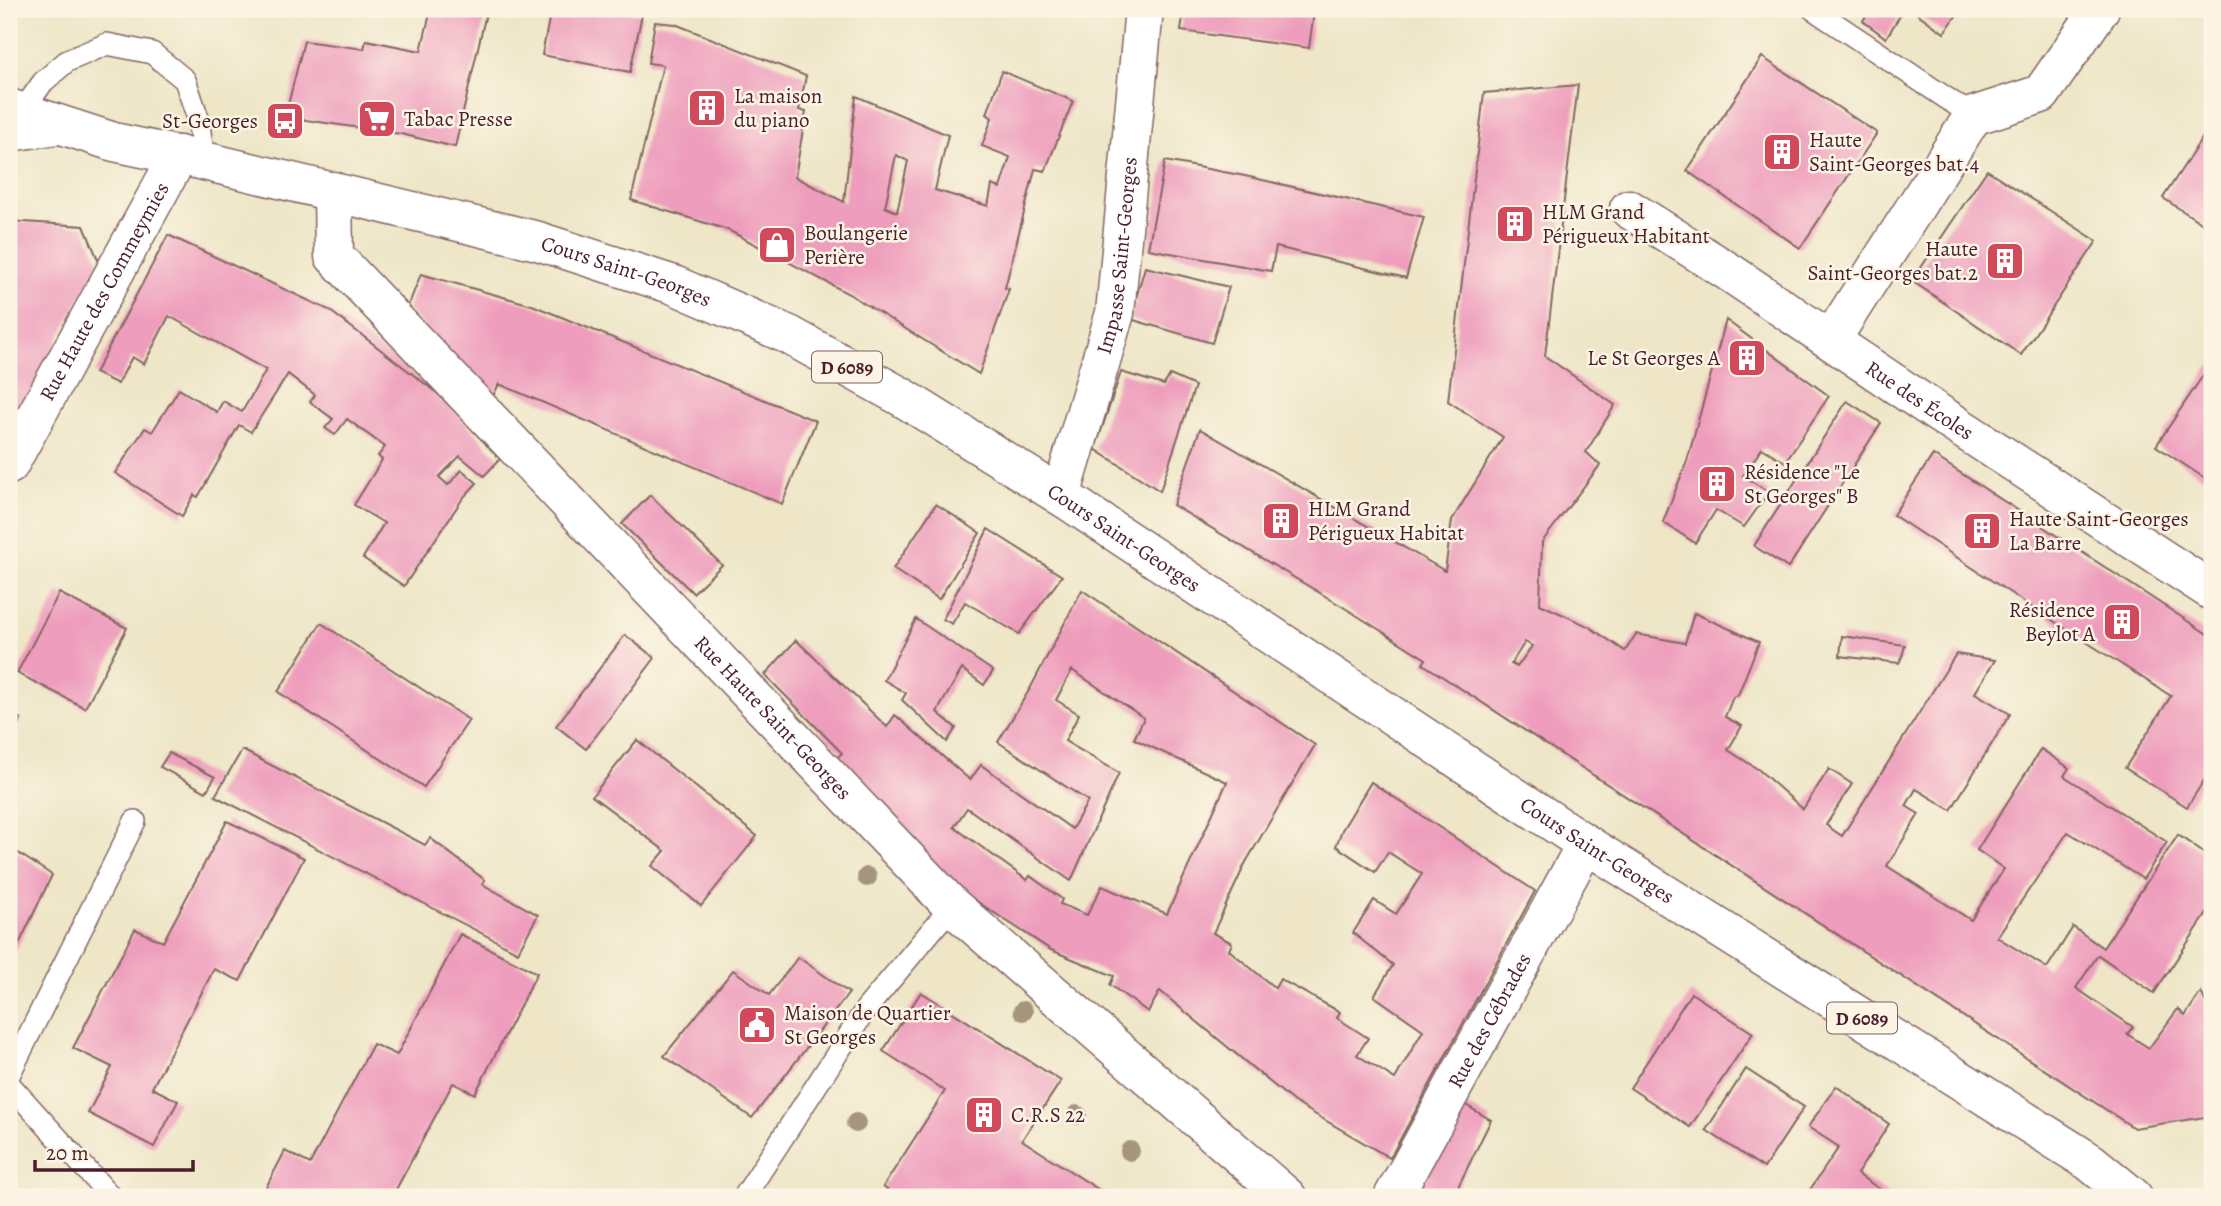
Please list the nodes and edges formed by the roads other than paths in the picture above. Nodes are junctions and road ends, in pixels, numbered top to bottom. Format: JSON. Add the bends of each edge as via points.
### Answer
{"nodes":[{"id":1,"x":1144,"y":9,"type":"edge"},
{"id":2,"x":1813,"y":9,"type":"edge"},
{"id":3,"x":2100,"y":9,"type":"edge"},
{"id":4,"x":1973,"y":116,"type":"junction"},
{"id":5,"x":13,"y":117,"type":"edge"},
{"id":6,"x":192,"y":158,"type":"junction"},
{"id":7,"x":333,"y":191,"type":"junction"},
{"id":8,"x":1629,"y":209,"type":"dead end"},
{"id":9,"x":1831,"y":340,"type":"junction"},
{"id":10,"x":9,"y":465,"type":"edge"},
{"id":11,"x":1061,"y":496,"type":"junction"},
{"id":12,"x":2212,"y":591,"type":"edge"},
{"id":13,"x":135,"y":821,"type":"dead end"},
{"id":14,"x":1586,"y":844,"type":"junction"},
{"id":15,"x":952,"y":906,"type":"junction"},
{"id":16,"x":9,"y":1075,"type":"edge"},
{"id":17,"x":9,"y":1084,"type":"edge"},
{"id":18,"x":111,"y":1197,"type":"edge"},
{"id":19,"x":744,"y":1197,"type":"edge"},
{"id":20,"x":1287,"y":1197,"type":"edge"},
{"id":21,"x":1393,"y":1197,"type":"edge"},
{"id":22,"x":2133,"y":1197,"type":"edge"}],
"edges":[{"from":1,"to":11,"type":"street","name":"Impasse Saint-Georges","via":[[1115,313]]},
{"from":2,"to":4,"type":"lane"},
{"from":3,"to":4,"type":"street","via":[[2041,94]]},
{"from":4,"to":9,"type":"street"},
{"from":5,"to":6,"type":"street","name":"Cours Saint-Georges","number":"D 6089"},
{"from":5,"to":6,"type":"lane","via":[[67,61],[107,44],[152,53],[185,80],[198,118]]},
{"from":6,"to":7,"type":"street","name":"Cours Saint-Georges","number":"D 6089"},
{"from":6,"to":10,"type":"street","name":"Rue Haute des Commeymies"},
{"from":7,"to":11,"type":"street","name":"Cours Saint-Georges","number":"D 6089","via":[[538,240],[674,285],[812,347]]},
{"from":7,"to":15,"type":"street","name":"Rue Haute Saint-Georges","via":[[334,256]]},
{"from":8,"to":9,"type":"street","name":"Rue des Écoles"},
{"from":9,"to":12,"type":"street","name":"Rue des Écoles"},
{"from":11,"to":14,"type":"street","name":"Cours Saint-Georges","number":"D 6089"},
{"from":13,"to":16,"type":"lane"},
{"from":14,"to":21,"type":"street","name":"Rue des Cébrades"},
{"from":14,"to":22,"type":"street","name":"Cours Saint-Georges","number":"D 6089","via":[[2090,1162]]},
{"from":15,"to":19,"type":"lane","via":[[866,1009]]},
{"from":15,"to":20,"type":"street","name":"Rue Haute Saint-Georges"},
{"from":17,"to":18,"type":"lane"}]}
